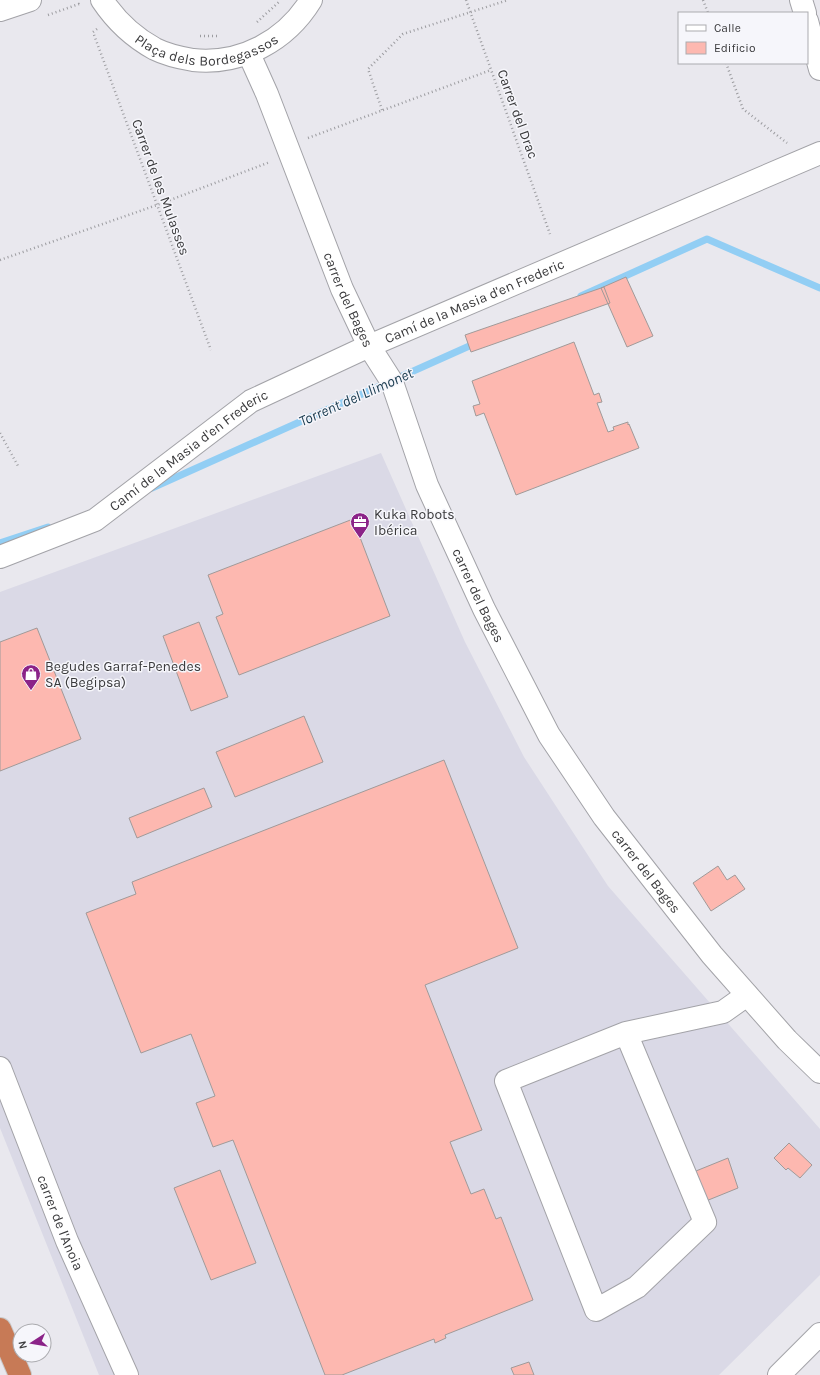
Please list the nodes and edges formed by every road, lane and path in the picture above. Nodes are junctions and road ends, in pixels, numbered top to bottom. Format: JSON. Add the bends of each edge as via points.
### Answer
{"nodes":[{"id":1,"x":30,"y":0,"type":"edge"},
{"id":2,"x":281,"y":0,"type":"edge"},
{"id":3,"x":311,"y":0,"type":"edge"},
{"id":4,"x":466,"y":0,"type":"edge"},
{"id":5,"x":508,"y":0,"type":"edge"},
{"id":6,"x":703,"y":0,"type":"edge"},
{"id":7,"x":801,"y":0,"type":"edge"},
{"id":8,"x":93,"y":5,"type":"edge"},
{"id":9,"x":0,"y":10,"type":"edge"},
{"id":10,"x":470,"y":12,"type":"junction"},
{"id":11,"x":708,"y":12,"type":"edge"},
{"id":12,"x":805,"y":12,"type":"edge"},
{"id":13,"x":47,"y":15,"type":"dead end"},
{"id":14,"x":94,"y":22,"type":"dead end"},
{"id":15,"x":256,"y":22,"type":"dead end"},
{"id":16,"x":808,"y":25,"type":"edge"},
{"id":17,"x":99,"y":28,"type":"dead end"},
{"id":18,"x":93,"y":32,"type":"dead end"},
{"id":19,"x":197,"y":36,"type":"dead end"},
{"id":20,"x":219,"y":36,"type":"dead end"},
{"id":21,"x":249,"y":54,"type":"junction"},
{"id":22,"x":726,"y":64,"type":"edge"},
{"id":23,"x":820,"y":69,"type":"edge"},
{"id":24,"x":491,"y":70,"type":"junction"},
{"id":25,"x":382,"y":110,"type":"junction"},
{"id":26,"x":288,"y":150,"type":"junction"},
{"id":27,"x":820,"y":153,"type":"edge"},
{"id":28,"x":797,"y":163,"type":"junction"},
{"id":29,"x":157,"y":205,"type":"junction"},
{"id":30,"x":550,"y":234,"type":"dead end"},
{"id":31,"x":0,"y":260,"type":"edge"},
{"id":32,"x":369,"y":346,"type":"junction"},
{"id":33,"x":211,"y":350,"type":"dead end"},
{"id":34,"x":0,"y":433,"type":"edge"},
{"id":35,"x":18,"y":466,"type":"dead end"},
{"id":36,"x":0,"y":557,"type":"edge"},
{"id":37,"x":747,"y":995,"type":"junction"},
{"id":38,"x":626,"y":1033,"type":"junction"},
{"id":39,"x":0,"y":1068,"type":"edge"},
{"id":40,"x":820,"y":1072,"type":"edge"},
{"id":41,"x":0,"y":1329,"type":"edge"},
{"id":42,"x":820,"y":1334,"type":"edge"},
{"id":43,"x":20,"y":1375,"type":"edge"},
{"id":44,"x":126,"y":1375,"type":"edge"},
{"id":45,"x":779,"y":1375,"type":"edge"}],
"edges":[{"from":1,"to":9,"type":"street"},
{"from":2,"to":15,"type":"path"},
{"from":3,"to":21,"type":"street","name":"Plaça dels Bordegassos","via":[[288,30]]},
{"from":4,"to":10,"type":"path","name":"Carrer del Drac"},
{"from":5,"to":10,"type":"path"},
{"from":6,"to":11,"type":"path"},
{"from":7,"to":12,"type":"street"},
{"from":8,"to":13,"type":"path","via":[[79,4]]},
{"from":8,"to":21,"type":"street","name":"Plaça dels Bordegassos","via":[[112,15],[127,30],[156,50],[180,58],[203,61]]},
{"from":10,"to":24,"type":"path","name":"Carrer del Drac"},
{"from":10,"to":25,"type":"path","via":[[403,34],[368,69]]},
{"from":14,"to":17,"type":"path"},
{"from":16,"to":23,"type":"street"},
{"from":18,"to":29,"type":"path","name":"Carrer de les Mulasses"},
{"from":19,"to":20,"type":"path"},
{"from":21,"to":26,"type":"street","name":"carrer del Bages"},
{"from":22,"to":28,"type":"path","via":[[743,109],[792,147]]},
{"from":24,"to":25,"type":"path"},
{"from":24,"to":30,"type":"path","name":"Carrer del Drac"},
{"from":25,"to":26,"type":"path"},
{"from":26,"to":29,"type":"path"},
{"from":26,"to":32,"type":"street","name":"carrer del Bages","via":[[342,289]]},
{"from":27,"to":28,"type":"street","name":"Camí de la Masia d'en Frederic"},
{"from":28,"to":32,"type":"street","name":"Camí de la Masia d'en Frederic"},
{"from":29,"to":31,"type":"path"},
{"from":29,"to":33,"type":"path","name":"Carrer de les Mulasses"},
{"from":32,"to":36,"type":"street","name":"Camí de la Masia d'en Frederic","via":[[251,401],[95,520]]},
{"from":32,"to":37,"type":"street","name":"carrer del Bages","via":[[392,382],[426,485],[484,609],[549,734],[604,817],[712,955]]},
{"from":34,"to":35,"type":"path"},
{"from":37,"to":38,"type":"street","via":[[723,1012]]},
{"from":37,"to":40,"type":"street","name":"carrer del Bages"},
{"from":38,"to":38,"type":"street","via":[[506,1081],[596,1310],[637,1287],[705,1222]]},
{"from":39,"to":44,"type":"street","name":"carrer de l'Anoia","via":[[67,1241]]},
{"from":41,"to":43,"type":"highway"},
{"from":42,"to":45,"type":"street"}]}
